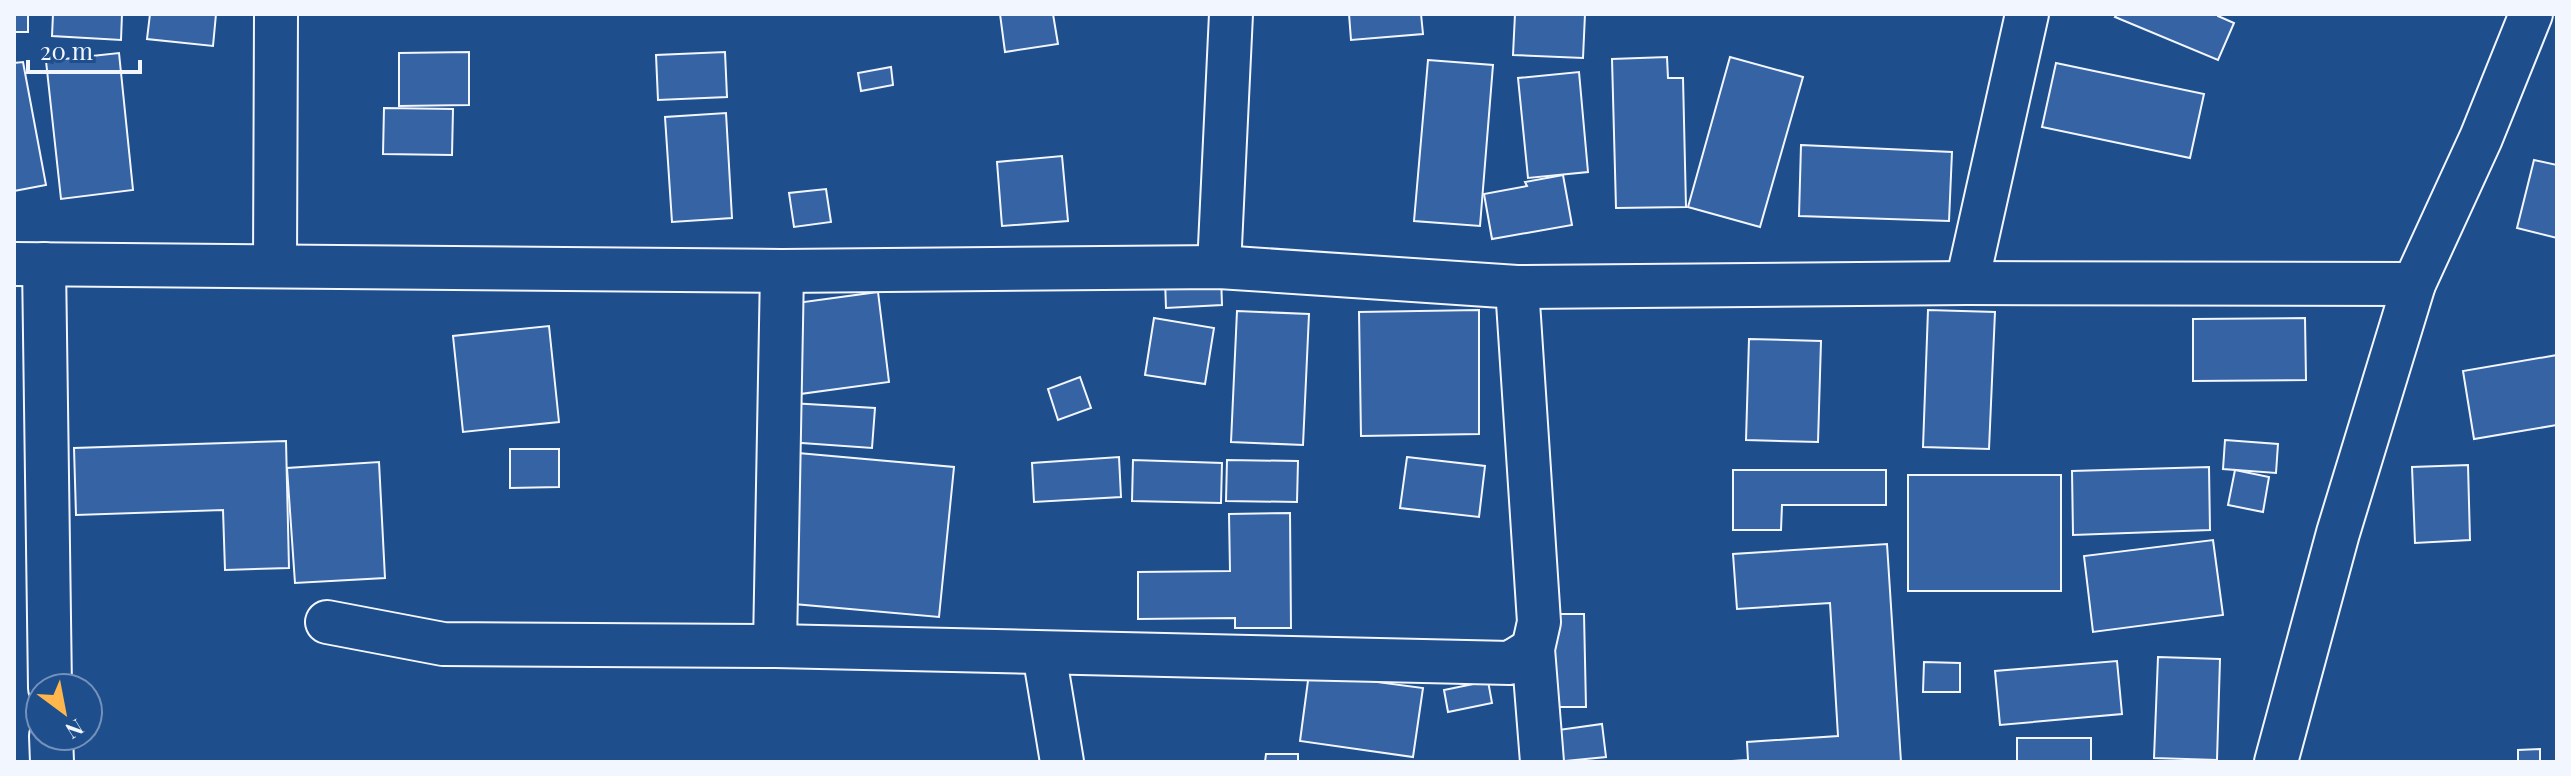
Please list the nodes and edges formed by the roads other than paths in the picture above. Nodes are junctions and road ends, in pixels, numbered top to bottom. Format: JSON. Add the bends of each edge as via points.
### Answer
{"nodes":[{"id":1,"x":276,"y":14,"type":"edge"},
{"id":2,"x":1231,"y":14,"type":"edge"},
{"id":3,"x":2027,"y":14,"type":"edge"},
{"id":4,"x":2531,"y":14,"type":"edge"},
{"id":5,"x":29,"y":264,"type":"edge"},
{"id":6,"x":275,"y":265,"type":"junction"},
{"id":7,"x":1219,"y":267,"type":"junction"},
{"id":8,"x":782,"y":271,"type":"junction"},
{"id":9,"x":1967,"y":283,"type":"junction"},
{"id":10,"x":2414,"y":284,"type":"junction"},
{"id":11,"x":1517,"y":287,"type":"junction"},
{"id":12,"x":327,"y":622,"type":"dead end"},
{"id":13,"x":775,"y":646,"type":"junction"},
{"id":14,"x":1533,"y":649,"type":"junction"},
{"id":15,"x":1044,"y":653,"type":"junction"},
{"id":16,"x":49,"y":672,"type":"edge"},
{"id":17,"x":1062,"y":762,"type":"edge"},
{"id":18,"x":1542,"y":762,"type":"edge"},
{"id":19,"x":2276,"y":762,"type":"edge"}],
"edges":[{"from":1,"to":6,"type":"street"},
{"from":2,"to":7,"type":"street"},
{"from":3,"to":9,"type":"street"},
{"from":4,"to":10,"type":"street"},
{"from":5,"to":6,"type":"street"},
{"from":5,"to":16,"type":"street"},
{"from":6,"to":8,"type":"street"},
{"from":7,"to":8,"type":"street"},
{"from":7,"to":11,"type":"street"},
{"from":8,"to":13,"type":"street"},
{"from":9,"to":10,"type":"street"},
{"from":9,"to":11,"type":"street"},
{"from":10,"to":19,"type":"street"},
{"from":11,"to":14,"type":"street","via":[[1539,622]]},
{"from":12,"to":13,"type":"street","via":[[443,644]]},
{"from":13,"to":15,"type":"street"},
{"from":14,"to":15,"type":"street","via":[[1510,663]]},
{"from":14,"to":18,"type":"street"},
{"from":15,"to":17,"type":"street"}]}
